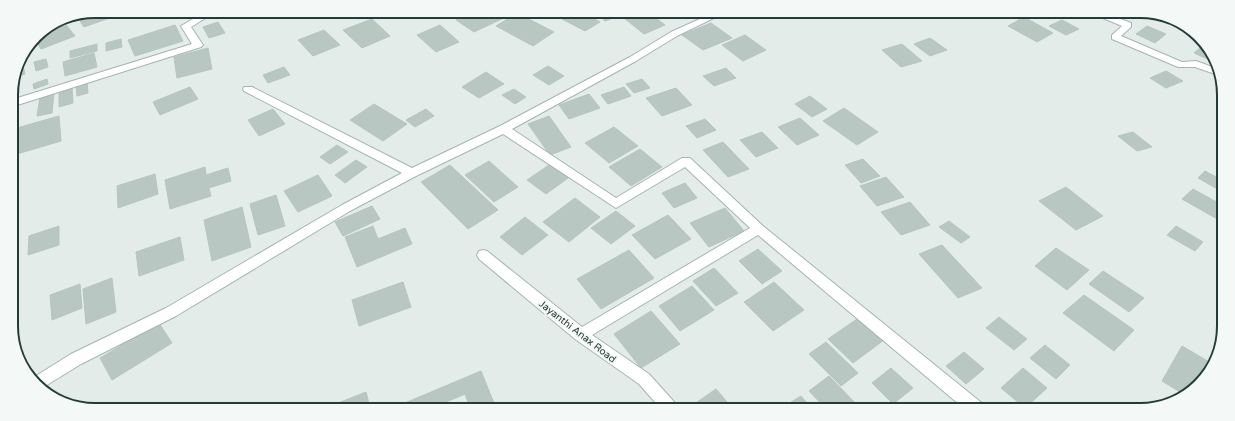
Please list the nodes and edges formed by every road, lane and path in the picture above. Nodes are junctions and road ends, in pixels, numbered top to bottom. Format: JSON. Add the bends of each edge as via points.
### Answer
{"nodes":[{"id":1,"x":200,"y":18,"type":"edge"},
{"id":2,"x":709,"y":18,"type":"edge"},
{"id":3,"x":1111,"y":18,"type":"edge"},
{"id":4,"x":1213,"y":70,"type":"edge"},
{"id":5,"x":248,"y":89,"type":"dead end"},
{"id":6,"x":18,"y":102,"type":"edge"},
{"id":7,"x":504,"y":129,"type":"junction"},
{"id":8,"x":412,"y":173,"type":"junction"},
{"id":9,"x":759,"y":229,"type":"junction"},
{"id":10,"x":483,"y":255,"type":"dead end"},
{"id":11,"x":580,"y":335,"type":"junction"},
{"id":12,"x":41,"y":381,"type":"edge"},
{"id":13,"x":666,"y":403,"type":"edge"},
{"id":14,"x":971,"y":403,"type":"edge"}],
"edges":[{"from":1,"to":6,"type":"street","via":[[186,26],[198,44]]},
{"from":2,"to":7,"type":"street","via":[[674,34]]},
{"from":3,"to":4,"type":"street","via":[[1128,25],[1115,37],[1181,65],[1196,64]]},
{"from":5,"to":8,"type":"street"},
{"from":7,"to":8,"type":"street"},
{"from":7,"to":9,"type":"street","via":[[616,204],[686,161]]},
{"from":8,"to":12,"type":"street","via":[[313,226],[171,312],[76,359]]},
{"from":9,"to":11,"type":"street"},
{"from":9,"to":14,"type":"street"},
{"from":10,"to":11,"type":"street","name":"Jayanthi Anax Road"},
{"from":11,"to":13,"type":"street","name":"Jayanthi Anax Road","via":[[644,379]]}]}
